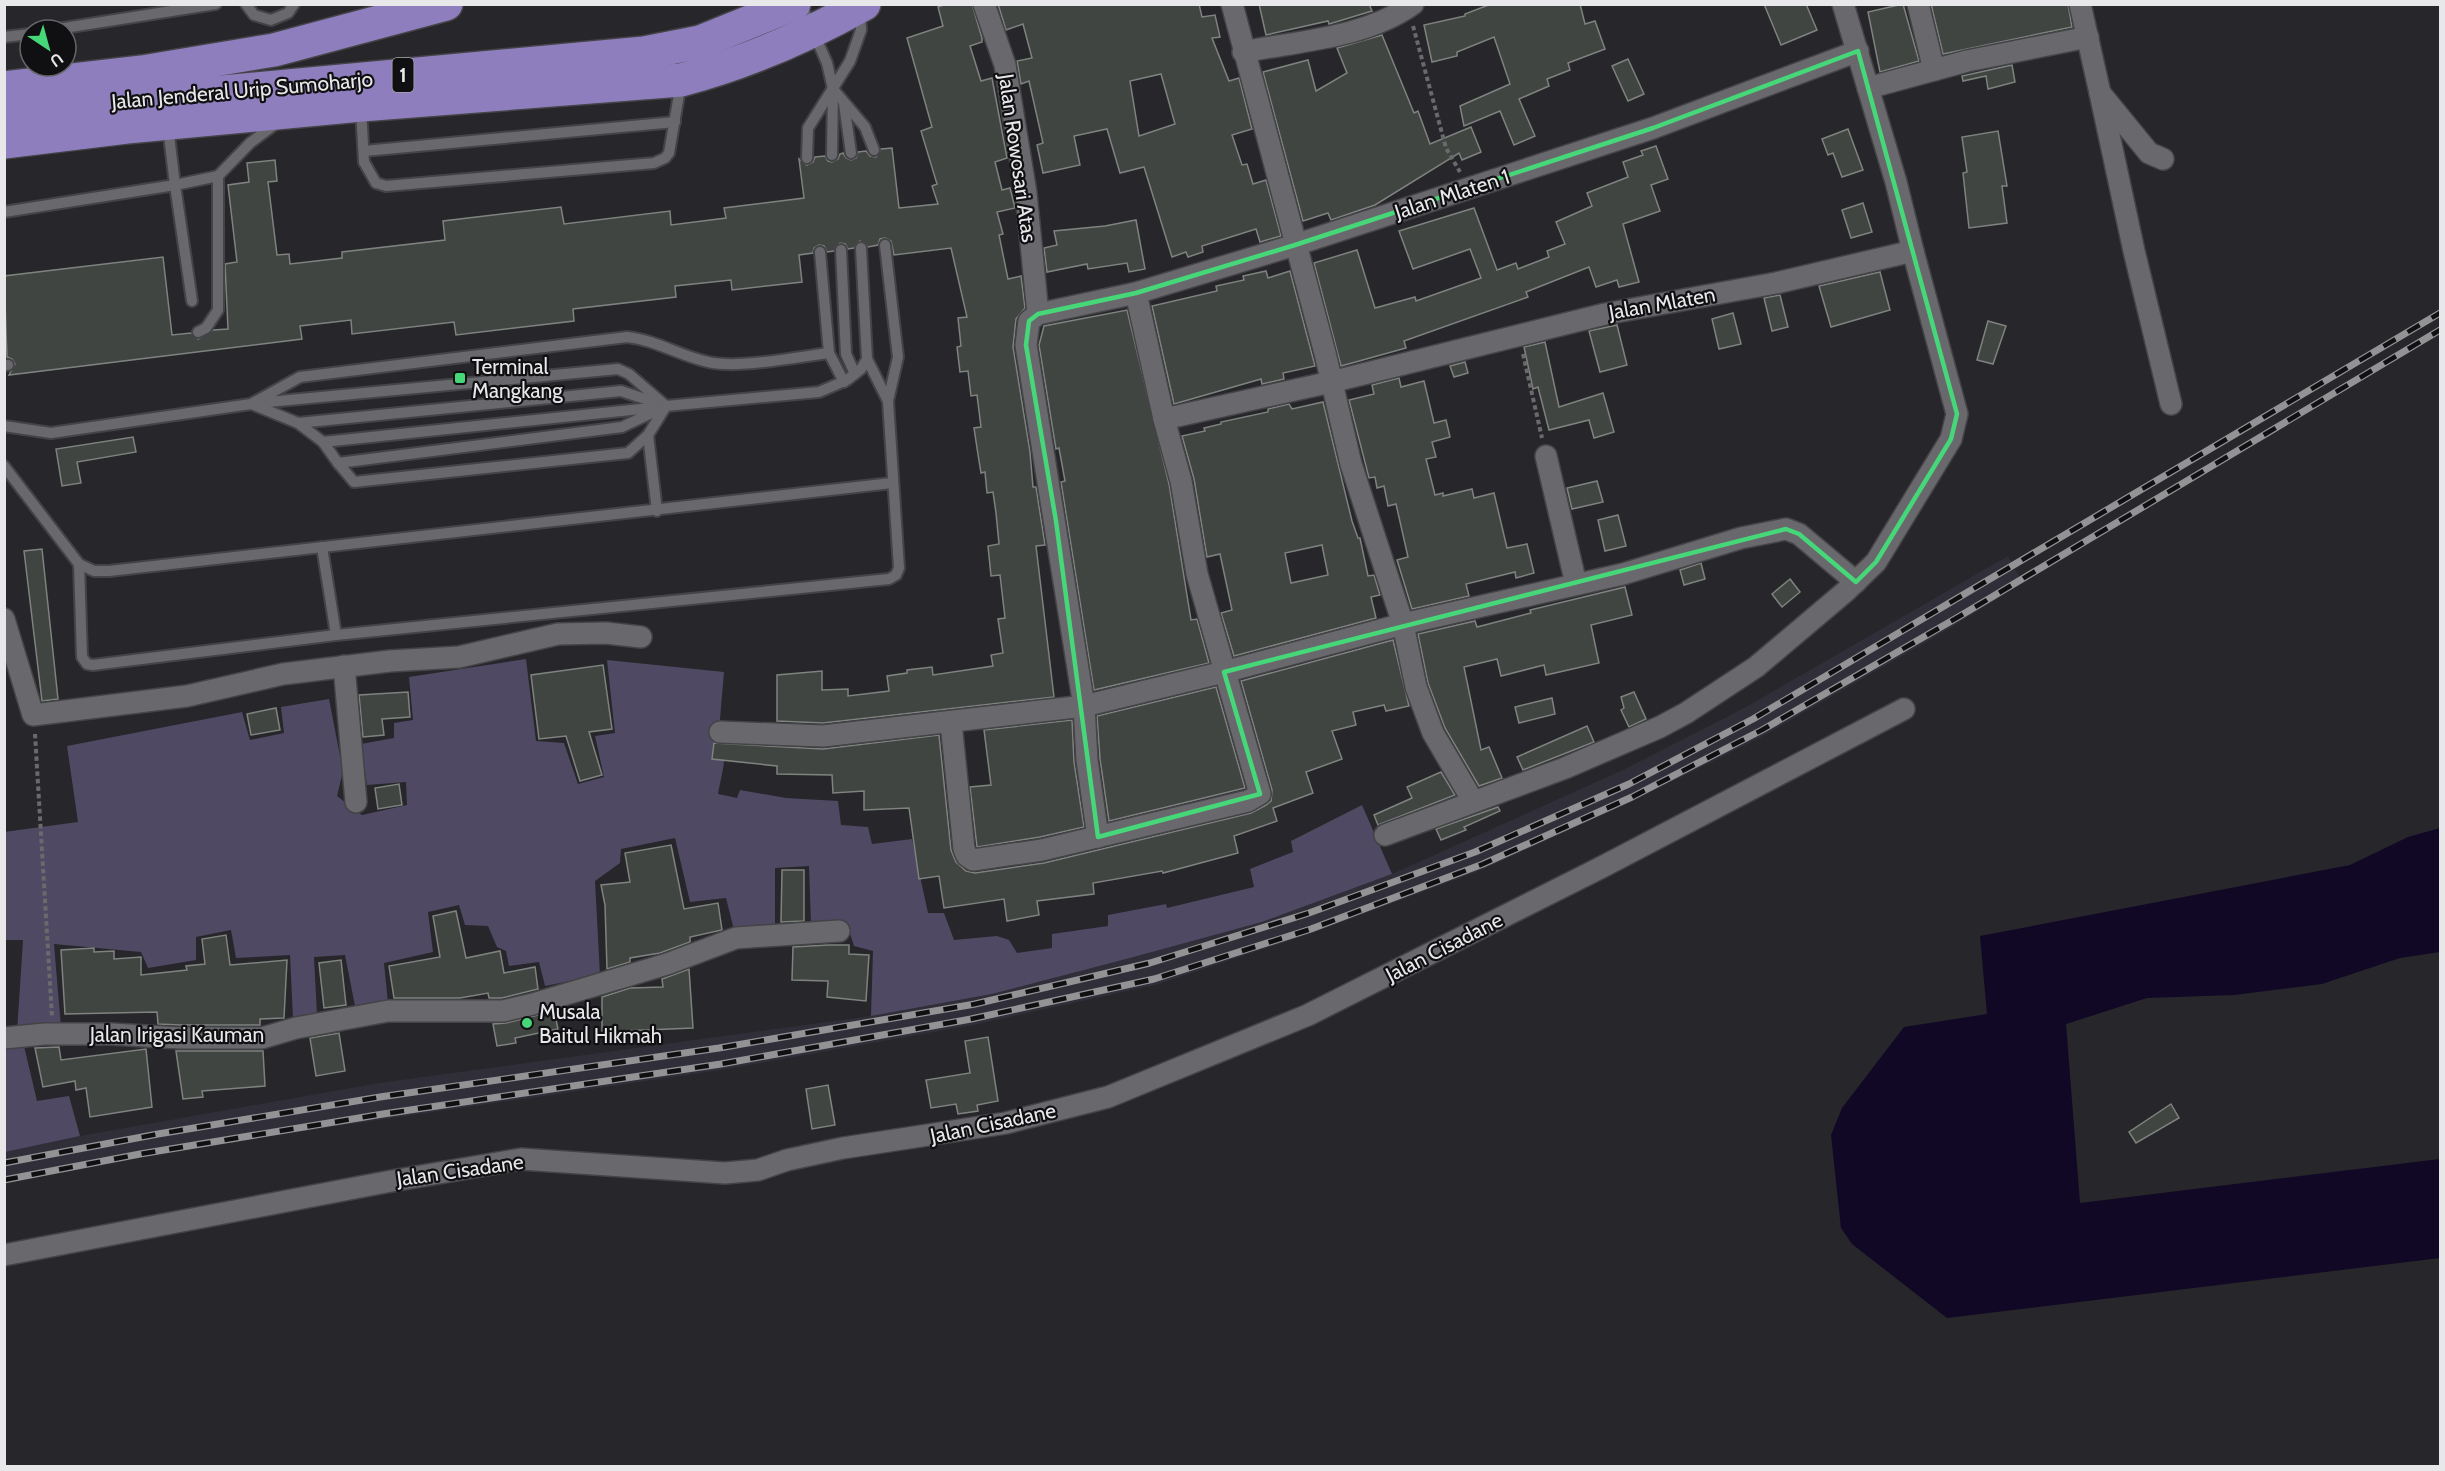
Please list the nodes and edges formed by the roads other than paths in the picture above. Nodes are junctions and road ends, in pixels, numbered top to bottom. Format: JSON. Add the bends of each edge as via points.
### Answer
{"nodes":[{"id":1,"x":216,"y":4,"type":"edge"},
{"id":2,"x":246,"y":4,"type":"edge"},
{"id":3,"x":294,"y":4,"type":"edge"},
{"id":4,"x":446,"y":4,"type":"edge"},
{"id":5,"x":794,"y":4,"type":"edge"},
{"id":6,"x":984,"y":4,"type":"edge"},
{"id":7,"x":1232,"y":4,"type":"edge"},
{"id":8,"x":1843,"y":4,"type":"edge"},
{"id":9,"x":1918,"y":4,"type":"edge"},
{"id":10,"x":2080,"y":4,"type":"edge"},
{"id":11,"x":861,"y":5,"type":"edge"},
{"id":12,"x":1411,"y":6,"type":"edge"},
{"id":13,"x":807,"y":18,"type":"edge"},
{"id":14,"x":78,"y":26,"type":"edge"},
{"id":15,"x":2088,"y":37,"type":"junction"},
{"id":16,"x":1858,"y":51,"type":"junction"},
{"id":17,"x":1244,"y":52,"type":"junction"},
{"id":18,"x":1934,"y":70,"type":"junction"},
{"id":19,"x":681,"y":80,"type":"junction"},
{"id":20,"x":4,"y":88,"type":"edge"},
{"id":21,"x":1868,"y":88,"type":"junction"},
{"id":22,"x":833,"y":89,"type":"junction"},
{"id":23,"x":2100,"y":93,"type":"junction"},
{"id":24,"x":844,"y":104,"type":"junction"},
{"id":25,"x":361,"y":105,"type":"junction"},
{"id":26,"x":4,"y":112,"type":"edge"},
{"id":27,"x":290,"y":113,"type":"junction"},
{"id":28,"x":675,"y":122,"type":"junction"},
{"id":29,"x":168,"y":124,"type":"junction"},
{"id":30,"x":4,"y":142,"type":"edge"},
{"id":31,"x":874,"y":150,"type":"dead end"},
{"id":32,"x":364,"y":152,"type":"junction"},
{"id":33,"x":851,"y":153,"type":"dead end"},
{"id":34,"x":832,"y":155,"type":"dead end"},
{"id":35,"x":807,"y":158,"type":"dead end"},
{"id":36,"x":2163,"y":159,"type":"dead end"},
{"id":37,"x":218,"y":176,"type":"junction"},
{"id":38,"x":175,"y":185,"type":"junction"},
{"id":39,"x":4,"y":212,"type":"edge"},
{"id":40,"x":885,"y":245,"type":"dead end"},
{"id":41,"x":1294,"y":245,"type":"junction"},
{"id":42,"x":861,"y":248,"type":"dead end"},
{"id":43,"x":841,"y":250,"type":"dead end"},
{"id":44,"x":1913,"y":251,"type":"junction"},
{"id":45,"x":820,"y":252,"type":"dead end"},
{"id":46,"x":1136,"y":293,"type":"junction"},
{"id":47,"x":192,"y":301,"type":"dead end"},
{"id":48,"x":1038,"y":314,"type":"junction"},
{"id":49,"x":198,"y":332,"type":"dead end"},
{"id":50,"x":830,"y":353,"type":"junction"},
{"id":51,"x":867,"y":359,"type":"junction"},
{"id":52,"x":855,"y":374,"type":"junction"},
{"id":53,"x":844,"y":382,"type":"junction"},
{"id":54,"x":1331,"y":382,"type":"junction"},
{"id":55,"x":888,"y":401,"type":"junction"},
{"id":56,"x":251,"y":404,"type":"junction"},
{"id":57,"x":2171,"y":404,"type":"dead end"},
{"id":58,"x":666,"y":406,"type":"junction"},
{"id":59,"x":1164,"y":419,"type":"junction"},
{"id":60,"x":298,"y":423,"type":"junction"},
{"id":61,"x":4,"y":426,"type":"edge"},
{"id":62,"x":648,"y":435,"type":"junction"},
{"id":63,"x":323,"y":442,"type":"junction"},
{"id":64,"x":1546,"y":456,"type":"road end"},
{"id":65,"x":338,"y":463,"type":"junction"},
{"id":66,"x":4,"y":466,"type":"edge"},
{"id":67,"x":892,"y":483,"type":"junction"},
{"id":68,"x":657,"y":511,"type":"junction"},
{"id":69,"x":322,"y":547,"type":"junction"},
{"id":70,"x":79,"y":564,"type":"junction"},
{"id":71,"x":1856,"y":582,"type":"junction"},
{"id":72,"x":1576,"y":584,"type":"junction"},
{"id":73,"x":4,"y":619,"type":"edge"},
{"id":74,"x":1403,"y":624,"type":"junction"},
{"id":75,"x":336,"y":635,"type":"junction"},
{"id":76,"x":641,"y":637,"type":"dead end"},
{"id":77,"x":344,"y":666,"type":"junction"},
{"id":78,"x":1224,"y":672,"type":"junction"},
{"id":79,"x":1084,"y":706,"type":"junction"},
{"id":80,"x":1904,"y":709,"type":"dead end"},
{"id":81,"x":951,"y":723,"type":"junction"},
{"id":82,"x":720,"y":732,"type":"dead end"},
{"id":83,"x":1473,"y":801,"type":"junction"},
{"id":84,"x":356,"y":802,"type":"dead end"},
{"id":85,"x":1385,"y":835,"type":"dead end"},
{"id":86,"x":1098,"y":837,"type":"junction"},
{"id":87,"x":839,"y":931,"type":"dead end"},
{"id":88,"x":4,"y":1038,"type":"edge"},
{"id":89,"x":4,"y":1255,"type":"edge"}],
"edges":[{"from":1,"to":14,"type":"lane"},
{"from":2,"to":3,"type":"lane","via":[[254,15],[271,20],[288,13]]},
{"from":4,"to":20,"type":"highway","name":"Jalan Jenderal Urip Sumoharjo","via":[[274,50],[142,72]]},
{"from":5,"to":26,"type":"highway","name":"Jalan Jenderal Urip Sumoharjo","number":"1","via":[[700,42],[644,53]]},
{"from":6,"to":48,"type":"street","name":"Jalan Rowosari Atas","via":[[1005,65],[1026,193]]},
{"from":7,"to":17,"type":"street"},
{"from":8,"to":16,"type":"street"},
{"from":9,"to":18,"type":"street"},
{"from":10,"to":15,"type":"street"},
{"from":11,"to":13,"type":"highway"},
{"from":11,"to":22,"type":"lane","via":[[861,30],[850,61]]},
{"from":12,"to":17,"type":"street","via":[[1353,30]]},
{"from":13,"to":19,"type":"highway","via":[[747,61]]},
{"from":13,"to":22,"type":"lane","via":[[827,63]]},
{"from":15,"to":18,"type":"street"},
{"from":15,"to":23,"type":"street"},
{"from":16,"to":21,"type":"street"},
{"from":16,"to":41,"type":"street","name":"Jalan Mlaten 1","via":[[1734,100]]},
{"from":17,"to":41,"type":"street"},
{"from":18,"to":21,"type":"street"},
{"from":19,"to":25,"type":"highway"},
{"from":19,"to":28,"type":"lane"},
{"from":21,"to":44,"type":"street"},
{"from":22,"to":24,"type":"lane"},
{"from":22,"to":34,"type":"lane"},
{"from":22,"to":35,"type":"lane","via":[[808,128]]},
{"from":23,"to":36,"type":"street","via":[[2149,153]]},
{"from":23,"to":57,"type":"street"},
{"from":24,"to":31,"type":"lane","via":[[865,127]]},
{"from":24,"to":33,"type":"lane"},
{"from":25,"to":27,"type":"highway"},
{"from":25,"to":32,"type":"lane"},
{"from":27,"to":29,"type":"highway"},
{"from":27,"to":37,"type":"lane","via":[[250,143]]},
{"from":28,"to":32,"type":"lane"},
{"from":28,"to":32,"type":"lane","via":[[669,153],[654,163],[386,186],[376,183],[368,173]]},
{"from":29,"to":30,"type":"highway"},
{"from":29,"to":38,"type":"lane"},
{"from":37,"to":38,"type":"lane"},
{"from":37,"to":49,"type":"lane","via":[[218,310],[206,328]]},
{"from":38,"to":39,"type":"lane"},
{"from":38,"to":47,"type":"lane"},
{"from":40,"to":55,"type":"lane","via":[[898,357]]},
{"from":41,"to":46,"type":"street","name":"Jalan Mlaten 1"},
{"from":41,"to":54,"type":"street"},
{"from":42,"to":51,"type":"lane"},
{"from":43,"to":52,"type":"lane","via":[[846,354]]},
{"from":44,"to":54,"type":"street","name":"Jalan Mlaten","via":[[1776,283],[1605,314]]},
{"from":44,"to":71,"type":"street","via":[[1957,414],[1951,439],[1933,471],[1876,562]]},
{"from":45,"to":50,"type":"lane"},
{"from":46,"to":48,"type":"street","name":"Jalan Mlaten 1"},
{"from":46,"to":59,"type":"street"},
{"from":48,"to":79,"type":"street","via":[[1029,321],[1026,345]]},
{"from":50,"to":53,"type":"lane"},
{"from":50,"to":56,"type":"lane","via":[[715,362],[627,337],[300,377]]},
{"from":51,"to":52,"type":"lane"},
{"from":51,"to":55,"type":"lane"},
{"from":52,"to":53,"type":"lane"},
{"from":53,"to":58,"type":"lane","via":[[819,392]]},
{"from":54,"to":59,"type":"street","name":"Jalan Mlaten"},
{"from":54,"to":74,"type":"street","via":[[1351,464]]},
{"from":55,"to":67,"type":"lane"},
{"from":56,"to":58,"type":"lane","via":[[618,369]]},
{"from":56,"to":60,"type":"lane"},
{"from":56,"to":61,"type":"lane","via":[[51,433]]},
{"from":58,"to":60,"type":"lane","via":[[621,391]]},
{"from":58,"to":62,"type":"lane"},
{"from":58,"to":63,"type":"lane"},
{"from":58,"to":65,"type":"lane","via":[[622,427]]},
{"from":59,"to":78,"type":"street","via":[[1181,481],[1197,574]]},
{"from":60,"to":63,"type":"lane"},
{"from":62,"to":65,"type":"lane","via":[[628,453],[354,482]]},
{"from":62,"to":68,"type":"lane"},
{"from":63,"to":65,"type":"lane"},
{"from":64,"to":72,"type":"street"},
{"from":66,"to":70,"type":"lane"},
{"from":67,"to":68,"type":"lane"},
{"from":67,"to":75,"type":"lane","via":[[899,568],[889,579]]},
{"from":68,"to":69,"type":"lane"},
{"from":69,"to":70,"type":"lane","via":[[109,571],[94,571]]},
{"from":69,"to":75,"type":"lane"},
{"from":70,"to":75,"type":"lane","via":[[82,657],[87,664]]},
{"from":71,"to":72,"type":"street","via":[[1799,534],[1786,529]]},
{"from":71,"to":83,"type":"street","via":[[1756,667],[1686,713],[1565,768]]},
{"from":72,"to":74,"type":"street"},
{"from":73,"to":77,"type":"street","via":[[33,715],[154,702],[259,678]]},
{"from":74,"to":78,"type":"street"},
{"from":74,"to":83,"type":"street","via":[[1416,687],[1433,733]]},
{"from":76,"to":77,"type":"street","via":[[558,634],[459,657]]},
{"from":77,"to":84,"type":"street"},
{"from":78,"to":79,"type":"street"},
{"from":78,"to":86,"type":"street","via":[[1260,794],[1248,801]]},
{"from":79,"to":81,"type":"street"},
{"from":79,"to":86,"type":"street"},
{"from":80,"to":89,"type":"street","name":"Jalan Cisadane","via":[[1308,1015],[1108,1097],[1006,1123],[843,1148],[758,1170],[725,1173],[521,1159]]},
{"from":81,"to":82,"type":"street","via":[[824,736]]},
{"from":81,"to":86,"type":"street","via":[[967,856],[973,860],[1005,856]]},
{"from":83,"to":85,"type":"street"},
{"from":87,"to":88,"type":"street","name":"Jalan Irigasi Kauman","via":[[736,938],[667,964],[502,1011],[388,1011],[262,1038],[54,1034]]}]}
